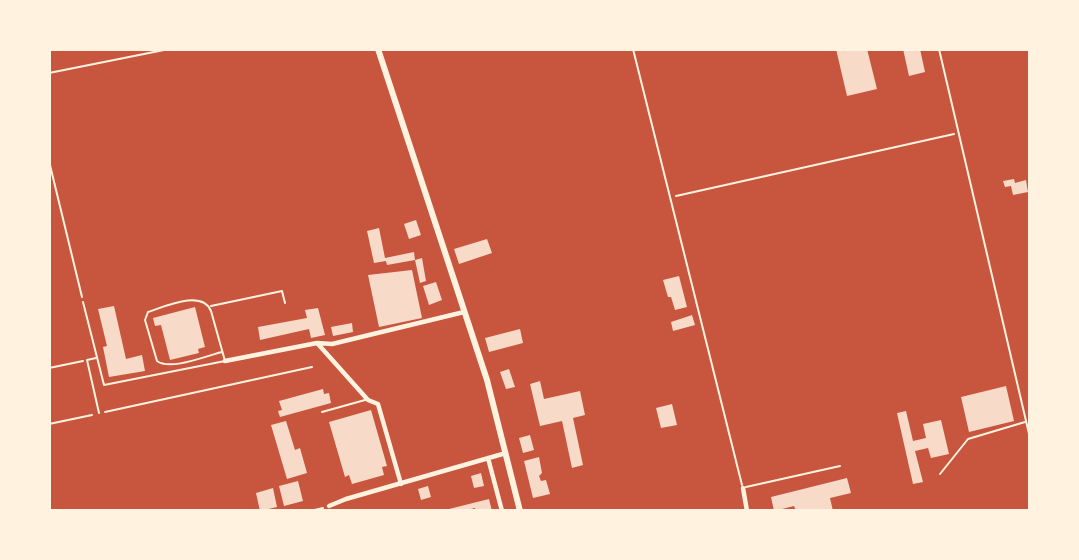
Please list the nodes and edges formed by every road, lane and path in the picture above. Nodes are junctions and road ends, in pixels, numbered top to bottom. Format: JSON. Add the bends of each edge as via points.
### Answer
{"nodes":[{"id":1,"x":169,"y":49,"type":"edge"},
{"id":2,"x":378,"y":49,"type":"edge"},
{"id":3,"x":633,"y":49,"type":"edge"},
{"id":4,"x":939,"y":49,"type":"edge"},
{"id":5,"x":50,"y":73,"type":"edge"},
{"id":6,"x":958,"y":133,"type":"junction"},
{"id":7,"x":49,"y":161,"type":"edge"},
{"id":8,"x":672,"y":197,"type":"junction"},
{"id":9,"x":83,"y":302,"type":"joint"},
{"id":10,"x":285,"y":303,"type":"dead end"},
{"id":11,"x":210,"y":306,"type":"junction"},
{"id":12,"x":465,"y":312,"type":"junction"},
{"id":13,"x":317,"y":343,"type":"junction"},
{"id":14,"x":222,"y":352,"type":"junction"},
{"id":15,"x":97,"y":358,"type":"junction"},
{"id":16,"x":87,"y":360,"type":"junction"},
{"id":17,"x":225,"y":361,"type":"junction"},
{"id":18,"x":312,"y":367,"type":"dead end"},
{"id":19,"x":49,"y":368,"type":"edge"},
{"id":20,"x":368,"y":400,"type":"junction"},
{"id":21,"x":322,"y":412,"type":"dead end"},
{"id":22,"x":99,"y":413,"type":"junction"},
{"id":23,"x":1026,"y":422,"type":"junction"},
{"id":24,"x":49,"y":424,"type":"edge"},
{"id":25,"x":1030,"y":438,"type":"edge"},
{"id":26,"x":507,"y":453,"type":"junction"},
{"id":27,"x":488,"y":458,"type":"junction"},
{"id":28,"x":840,"y":466,"type":"dead end"},
{"id":29,"x":940,"y":474,"type":"dead end"},
{"id":30,"x":401,"y":484,"type":"junction"},
{"id":31,"x":743,"y":488,"type":"junction"},
{"id":32,"x":329,"y":506,"type":"joint"},
{"id":33,"x":310,"y":511,"type":"edge"},
{"id":34,"x":502,"y":511,"type":"edge"},
{"id":35,"x":520,"y":511,"type":"edge"},
{"id":36,"x":747,"y":511,"type":"edge"}],
"edges":[{"from":1,"to":5,"type":"path"},
{"from":2,"to":12,"type":"main road"},
{"from":3,"to":8,"type":"lane"},
{"from":4,"to":6,"type":"lane"},
{"from":6,"to":8,"type":"path"},
{"from":6,"to":23,"type":"lane"},
{"from":7,"to":9,"type":"path"},
{"from":8,"to":31,"type":"lane"},
{"from":9,"to":15,"type":"lane"},
{"from":10,"to":11,"type":"lane","via":[[282,290]]},
{"from":11,"to":14,"type":"lane"},
{"from":11,"to":14,"type":"lane","via":[[191,300],[148,312],[145,320],[157,361],[163,365]]},
{"from":12,"to":13,"type":"street","via":[[332,344]]},
{"from":12,"to":26,"type":"main road"},
{"from":13,"to":17,"type":"street"},
{"from":13,"to":20,"type":"street"},
{"from":14,"to":17,"type":"lane"},
{"from":15,"to":16,"type":"lane"},
{"from":15,"to":17,"type":"lane","via":[[104,385]]},
{"from":16,"to":19,"type":"path"},
{"from":16,"to":22,"type":"lane"},
{"from":18,"to":22,"type":"path"},
{"from":20,"to":21,"type":"lane"},
{"from":20,"to":30,"type":"street","via":[[378,404]]},
{"from":22,"to":24,"type":"path"},
{"from":23,"to":25,"type":"lane"},
{"from":23,"to":29,"type":"lane","via":[[968,439]]},
{"from":26,"to":27,"type":"street"},
{"from":26,"to":35,"type":"main road"},
{"from":27,"to":30,"type":"street"},
{"from":27,"to":34,"type":"street"},
{"from":28,"to":31,"type":"lane"},
{"from":30,"to":32,"type":"street"},
{"from":31,"to":36,"type":"street"},
{"from":32,"to":33,"type":"path"}]}
